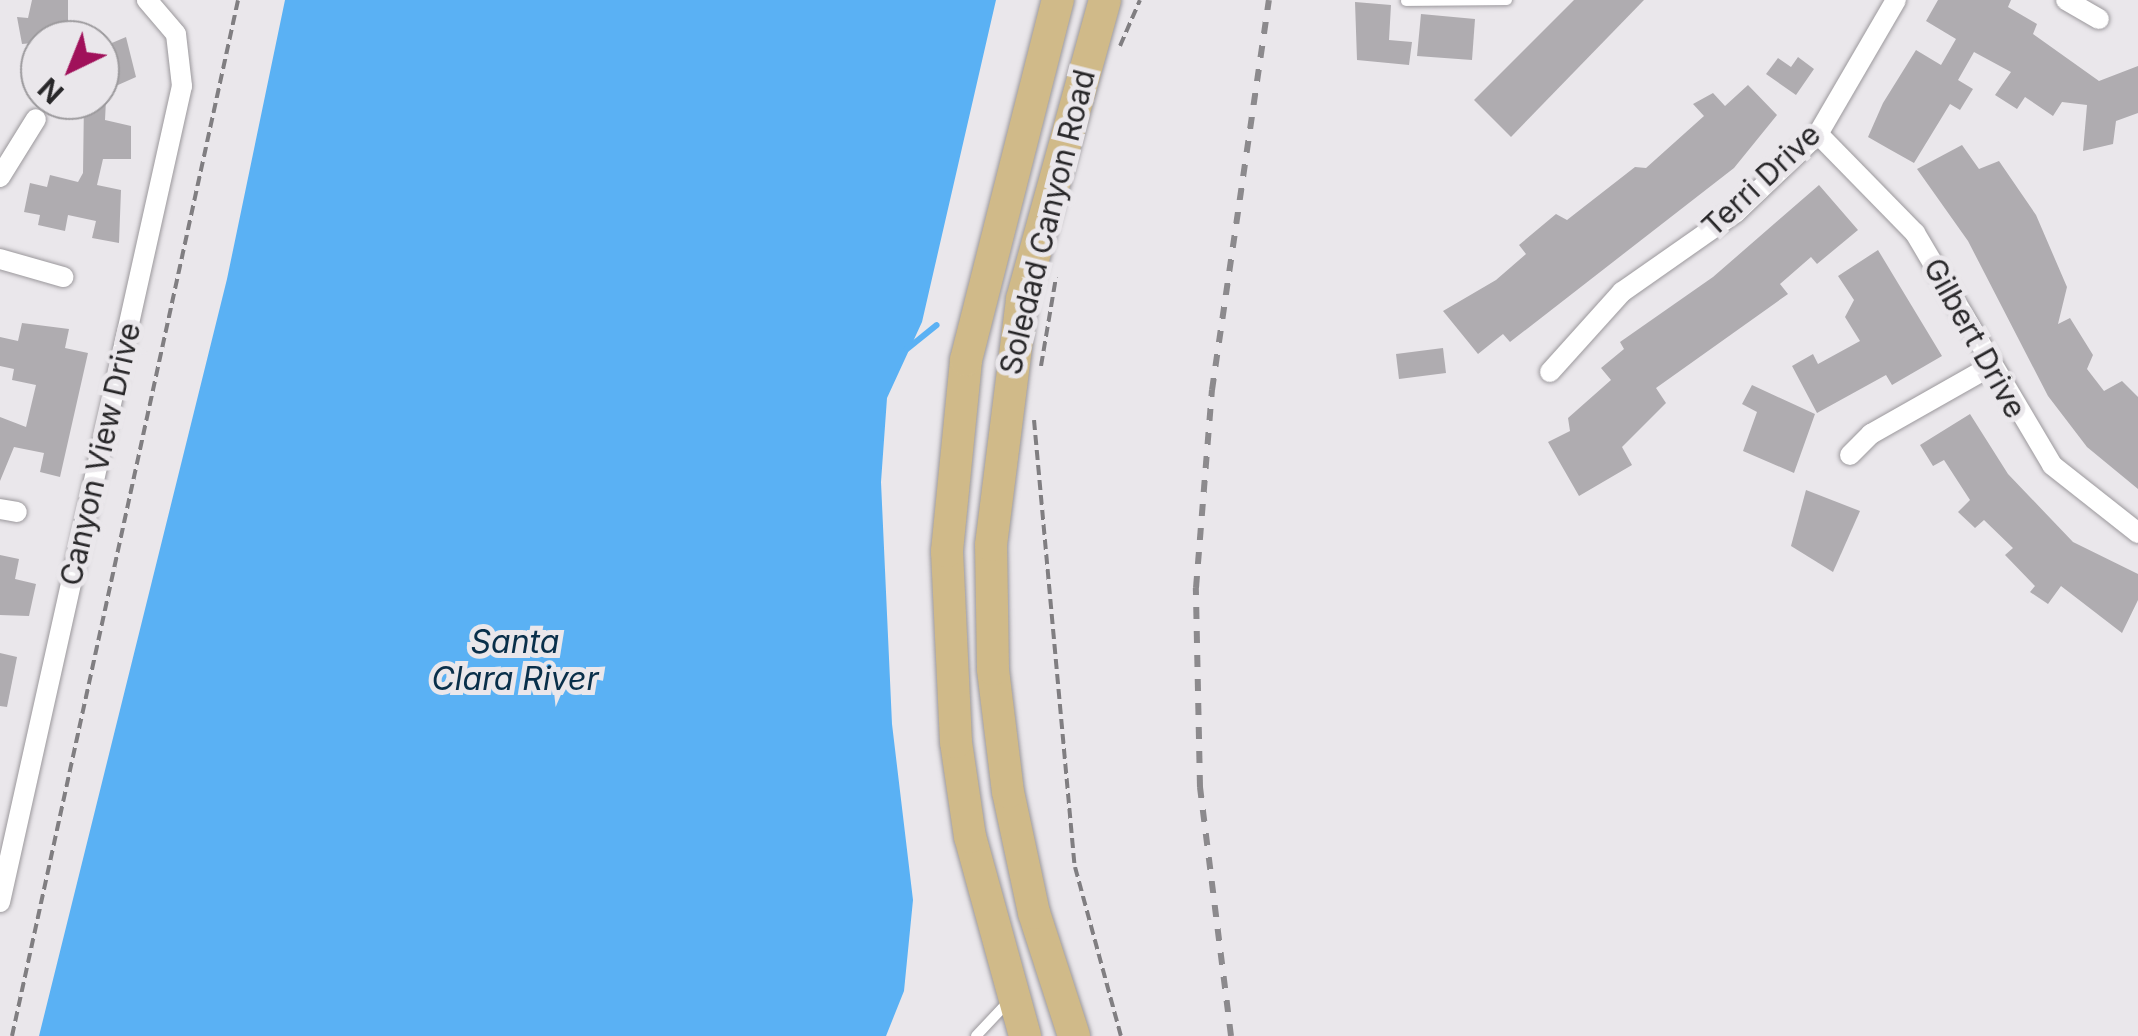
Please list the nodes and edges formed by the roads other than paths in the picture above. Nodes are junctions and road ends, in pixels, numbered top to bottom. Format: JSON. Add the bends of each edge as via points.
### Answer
{"nodes":[{"id":1,"x":1058,"y":0,"type":"edge"},
{"id":2,"x":1105,"y":0,"type":"edge"},
{"id":3,"x":1507,"y":0,"type":"edge"},
{"id":4,"x":1896,"y":0,"type":"edge"},
{"id":5,"x":2066,"y":0,"type":"edge"},
{"id":6,"x":1406,"y":1,"type":"edge"},
{"id":7,"x":153,"y":4,"type":"edge"},
{"id":8,"x":2099,"y":19,"type":"dead end"},
{"id":9,"x":35,"y":120,"type":"edge"},
{"id":10,"x":1818,"y":134,"type":"junction"},
{"id":11,"x":0,"y":177,"type":"edge"},
{"id":12,"x":0,"y":259,"type":"edge"},
{"id":13,"x":62,"y":277,"type":"dead end"},
{"id":14,"x":1990,"y":366,"type":"junction"},
{"id":15,"x":1550,"y":372,"type":"dead end"},
{"id":16,"x":1850,"y":454,"type":"dead end"},
{"id":17,"x":2138,"y":533,"type":"edge"},
{"id":18,"x":0,"y":902,"type":"edge"},
{"id":19,"x":1012,"y":997,"type":"junction"},
{"id":20,"x":976,"y":1036,"type":"edge"},
{"id":21,"x":1025,"y":1036,"type":"edge"},
{"id":22,"x":1074,"y":1036,"type":"edge"}],
"edges":[{"from":1,"to":19,"type":"main road","name":"Soledad Canyon Road","via":[[966,360],[947,551],[956,742]]},
{"from":2,"to":22,"type":"main road","name":"Soledad Canyon Road","via":[[1022,300],[991,545],[993,668],[1008,792],[1034,913]]},
{"from":3,"to":6,"type":"lane"},
{"from":4,"to":10,"type":"street","name":"Terri Drive"},
{"from":5,"to":8,"type":"street"},
{"from":7,"to":18,"type":"street","name":"Canyon View Drive","via":[[176,34],[182,86]]},
{"from":9,"to":11,"type":"street"},
{"from":10,"to":14,"type":"street","name":"Gilbert Drive","via":[[1915,234]]},
{"from":10,"to":15,"type":"street","name":"Terri Drive","via":[[1736,213],[1622,292]]},
{"from":12,"to":13,"type":"street"},
{"from":14,"to":16,"type":"street","via":[[1871,434]]},
{"from":14,"to":17,"type":"street","name":"Gilbert Drive","via":[[2052,465]]},
{"from":19,"to":20,"type":"lane"},
{"from":19,"to":21,"type":"main road","name":"Soledad Canyon Road"}]}
